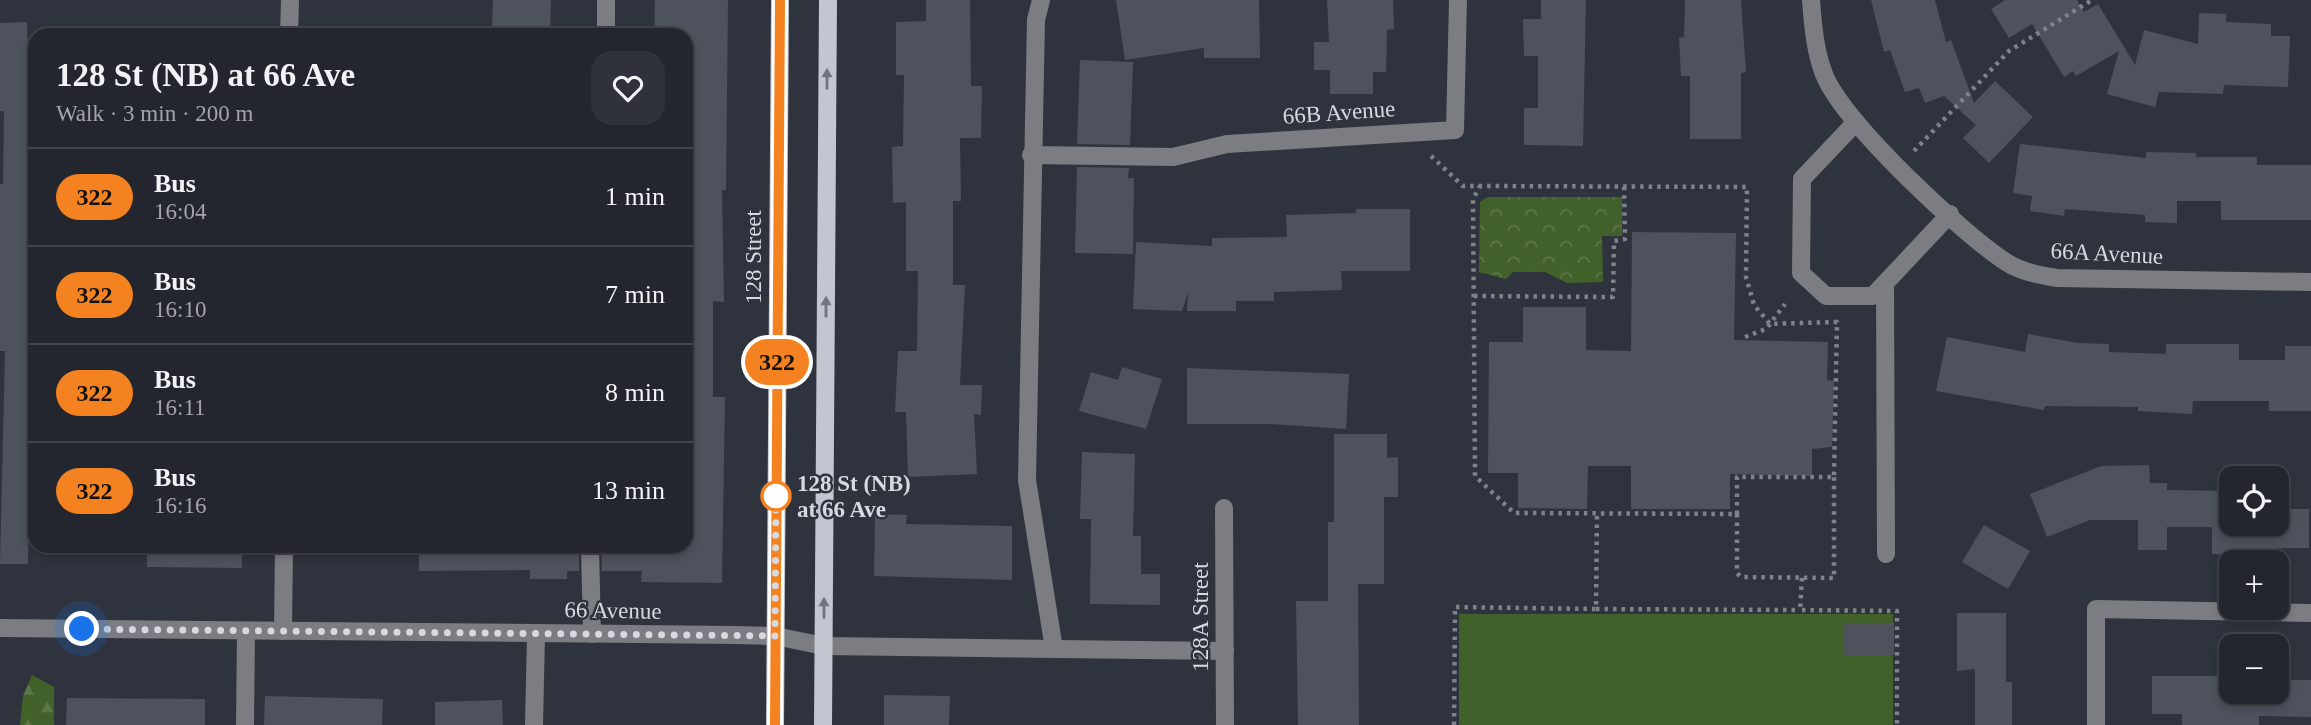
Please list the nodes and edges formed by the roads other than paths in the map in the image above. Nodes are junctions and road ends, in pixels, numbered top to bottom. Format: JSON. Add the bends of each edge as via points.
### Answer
{"nodes":[{"id":1,"x":290,"y":0,"type":"edge"},
{"id":2,"x":606,"y":0,"type":"edge"},
{"id":3,"x":780,"y":0,"type":"edge"},
{"id":4,"x":828,"y":0,"type":"edge"},
{"id":5,"x":1041,"y":0,"type":"edge"},
{"id":6,"x":1458,"y":0,"type":"edge"},
{"id":7,"x":1811,"y":0,"type":"edge"},
{"id":8,"x":289,"y":28,"type":"edge"},
{"id":9,"x":606,"y":28,"type":"edge"},
{"id":10,"x":1856,"y":122,"type":"junction"},
{"id":11,"x":1031,"y":155,"type":"junction"},
{"id":12,"x":1950,"y":215,"type":"junction"},
{"id":13,"x":2311,"y":282,"type":"edge"},
{"id":14,"x":1885,"y":283,"type":"junction"},
{"id":15,"x":1224,"y":508,"type":"dead end"},
{"id":16,"x":284,"y":553,"type":"edge"},
{"id":17,"x":590,"y":553,"type":"edge"},
{"id":18,"x":1886,"y":554,"type":"dead end"},
{"id":19,"x":2311,"y":613,"type":"edge"},
{"id":20,"x":0,"y":628,"type":"edge"},
{"id":21,"x":246,"y":631,"type":"junction"},
{"id":22,"x":283,"y":631,"type":"junction"},
{"id":23,"x":536,"y":634,"type":"junction"},
{"id":24,"x":592,"y":634,"type":"junction"},
{"id":25,"x":775,"y":636,"type":"junction"},
{"id":26,"x":824,"y":646,"type":"junction"},
{"id":27,"x":1054,"y":649,"type":"junction"},
{"id":28,"x":1225,"y":651,"type":"junction"},
{"id":29,"x":246,"y":725,"type":"edge"},
{"id":30,"x":534,"y":725,"type":"edge"},
{"id":31,"x":775,"y":725,"type":"edge"},
{"id":32,"x":824,"y":725,"type":"edge"},
{"id":33,"x":1225,"y":725,"type":"edge"},
{"id":34,"x":2096,"y":725,"type":"edge"}],
"edges":[{"from":1,"to":8,"type":"street"},
{"from":2,"to":9,"type":"street"},
{"from":3,"to":25,"type":"main road","name":"128 Street"},
{"from":26,"to":4,"type":"main road","one_way":true},
{"from":5,"to":11,"type":"street","via":[[1036,20]]},
{"from":6,"to":11,"type":"street","name":"66B Avenue","via":[[1455,130],[1227,144],[1173,157]]},
{"from":7,"to":10,"type":"street","name":"66A Avenue","via":[[1813,34],[1825,76]]},
{"from":10,"to":12,"type":"street","name":"66A Avenue"},
{"from":10,"to":14,"type":"street","via":[[1802,179],[1801,273],[1826,296],[1873,296]]},
{"from":11,"to":27,"type":"street","via":[[1027,480]]},
{"from":12,"to":13,"type":"street","name":"66A Avenue","via":[[2008,263],[2039,275],[2096,281]]},
{"from":12,"to":14,"type":"street"},
{"from":14,"to":18,"type":"street"},
{"from":15,"to":28,"type":"street","name":"128A Street"},
{"from":16,"to":22,"type":"street"},
{"from":17,"to":24,"type":"street"},
{"from":19,"to":34,"type":"street","via":[[2096,609]]},
{"from":20,"to":21,"type":"street","name":"66 Avenue"},
{"from":21,"to":22,"type":"street","name":"66 Avenue"},
{"from":21,"to":29,"type":"street"},
{"from":22,"to":23,"type":"street","name":"66 Avenue"},
{"from":23,"to":24,"type":"street","name":"66 Avenue"},
{"from":23,"to":30,"type":"street"},
{"from":24,"to":25,"type":"street","name":"66 Avenue"},
{"from":25,"to":26,"type":"street","name":"66 Avenue"},
{"from":25,"to":31,"type":"main road","name":"128 Street"},
{"from":26,"to":27,"type":"street","name":"66 Avenue"},
{"from":26,"to":32,"type":"main road"},
{"from":27,"to":28,"type":"street","name":"66 Avenue"},
{"from":28,"to":33,"type":"street","name":"128A Street"}]}
